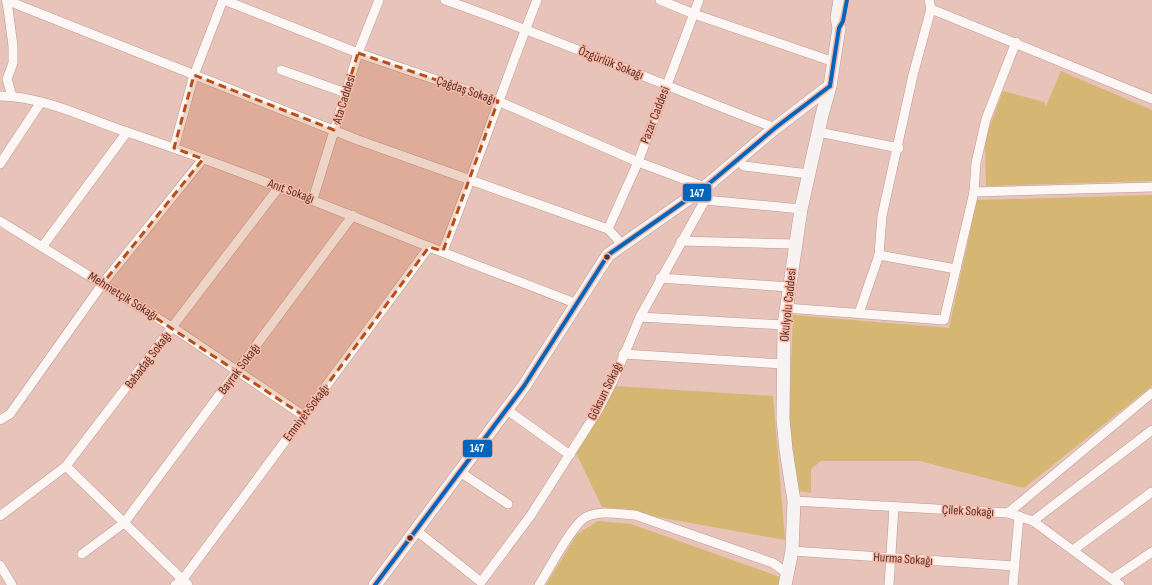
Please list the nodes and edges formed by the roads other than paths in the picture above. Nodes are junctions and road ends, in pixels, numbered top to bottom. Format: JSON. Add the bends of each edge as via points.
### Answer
{"nodes":[{"id":1,"x":223,"y":0,"type":"edge"},
{"id":2,"x":379,"y":0,"type":"edge"},
{"id":3,"x":445,"y":0,"type":"edge"},
{"id":4,"x":537,"y":0,"type":"edge"},
{"id":5,"x":660,"y":0,"type":"edge"},
{"id":6,"x":699,"y":0,"type":"edge"},
{"id":7,"x":840,"y":0,"type":"edge"},
{"id":8,"x":848,"y":0,"type":"edge"},
{"id":9,"x":12,"y":1,"type":"edge"},
{"id":10,"x":930,"y":4,"type":"edge"},
{"id":11,"x":694,"y":14,"type":"junction"},
{"id":12,"x":526,"y":28,"type":"junction"},
{"id":13,"x":839,"y":28,"type":"junction"},
{"id":14,"x":1016,"y":42,"type":"junction"},
{"id":15,"x":358,"y":52,"type":"junction"},
{"id":16,"x":834,"y":62,"type":"junction"},
{"id":17,"x":281,"y":70,"type":"dead end"},
{"id":18,"x":194,"y":75,"type":"junction"},
{"id":19,"x":666,"y":86,"type":"junction"},
{"id":20,"x":830,"y":86,"type":"junction"},
{"id":21,"x":346,"y":93,"type":"junction"},
{"id":22,"x":0,"y":96,"type":"edge"},
{"id":23,"x":12,"y":96,"type":"junction"},
{"id":24,"x":1152,"y":99,"type":"edge"},
{"id":25,"x":498,"y":101,"type":"junction"},
{"id":26,"x":41,"y":102,"type":"junction"},
{"id":27,"x":775,"y":128,"type":"junction"},
{"id":28,"x":334,"y":130,"type":"junction"},
{"id":29,"x":127,"y":132,"type":"junction"},
{"id":30,"x":818,"y":132,"type":"junction"},
{"id":31,"x":174,"y":148,"type":"junction"},
{"id":32,"x":899,"y":148,"type":"junction"},
{"id":33,"x":203,"y":159,"type":"junction"},
{"id":34,"x":738,"y":160,"type":"junction"},
{"id":35,"x":638,"y":162,"type":"junction"},
{"id":36,"x":0,"y":164,"type":"edge"},
{"id":37,"x":809,"y":174,"type":"junction"},
{"id":38,"x":471,"y":180,"type":"junction"},
{"id":39,"x":279,"y":187,"type":"junction"},
{"id":40,"x":705,"y":187,"type":"junction"},
{"id":41,"x":1152,"y":187,"type":"edge"},
{"id":42,"x":974,"y":192,"type":"junction"},
{"id":43,"x":313,"y":199,"type":"junction"},
{"id":44,"x":705,"y":200,"type":"junction"},
{"id":45,"x":801,"y":209,"type":"junction"},
{"id":46,"x":353,"y":215,"type":"junction"},
{"id":47,"x":0,"y":221,"type":"edge"},
{"id":48,"x":608,"y":229,"type":"junction"},
{"id":49,"x":682,"y":241,"type":"junction"},
{"id":50,"x":622,"y":244,"type":"junction"},
{"id":51,"x":795,"y":244,"type":"junction"},
{"id":52,"x":42,"y":247,"type":"junction"},
{"id":53,"x":429,"y":247,"type":"junction"},
{"id":54,"x":443,"y":251,"type":"junction"},
{"id":55,"x":880,"y":255,"type":"junction"},
{"id":56,"x":956,"y":269,"type":"junction"},
{"id":57,"x":660,"y":278,"type":"junction"},
{"id":58,"x":103,"y":283,"type":"junction"},
{"id":59,"x":789,"y":287,"type":"junction"},
{"id":60,"x":577,"y":304,"type":"junction"},
{"id":61,"x":786,"y":308,"type":"junction"},
{"id":62,"x":859,"y":313,"type":"junction"},
{"id":63,"x":640,"y":317,"type":"junction"},
{"id":64,"x":784,"y":325,"type":"junction"},
{"id":65,"x":172,"y":327,"type":"junction"},
{"id":66,"x":623,"y":354,"type":"junction"},
{"id":67,"x":783,"y":364,"type":"junction"},
{"id":68,"x":237,"y":371,"type":"junction"},
{"id":69,"x":1151,"y":395,"type":"edge"},
{"id":70,"x":507,"y":410,"type":"junction"},
{"id":71,"x":304,"y":416,"type":"junction"},
{"id":72,"x":0,"y":420,"type":"edge"},
{"id":73,"x":1152,"y":430,"type":"edge"},
{"id":74,"x":570,"y":455,"type":"junction"},
{"id":75,"x":66,"y":466,"type":"junction"},
{"id":76,"x":460,"y":472,"type":"junction"},
{"id":77,"x":1152,"y":492,"type":"edge"},
{"id":78,"x":794,"y":501,"type":"junction"},
{"id":79,"x":508,"y":504,"type":"dead end"},
{"id":80,"x":894,"y":507,"type":"junction"},
{"id":81,"x":1008,"y":513,"type":"junction"},
{"id":82,"x":0,"y":516,"type":"edge"},
{"id":83,"x":1019,"y":516,"type":"junction"},
{"id":84,"x":1033,"y":521,"type":"junction"},
{"id":85,"x":124,"y":523,"type":"junction"},
{"id":86,"x":417,"y":531,"type":"junction"},
{"id":87,"x":1073,"y":550,"type":"junction"},
{"id":88,"x":792,"y":551,"type":"junction"},
{"id":89,"x":1152,"y":552,"type":"edge"},
{"id":90,"x":82,"y":554,"type":"dead end"},
{"id":91,"x":891,"y":558,"type":"junction"},
{"id":92,"x":0,"y":565,"type":"edge"},
{"id":93,"x":1015,"y":566,"type":"junction"},
{"id":94,"x":786,"y":579,"type":"edge"},
{"id":95,"x":185,"y":582,"type":"edge"},
{"id":96,"x":1116,"y":582,"type":"edge"},
{"id":97,"x":12,"y":585,"type":"edge"},
{"id":98,"x":175,"y":585,"type":"edge"},
{"id":99,"x":375,"y":585,"type":"edge"},
{"id":100,"x":539,"y":585,"type":"edge"},
{"id":101,"x":889,"y":585,"type":"edge"},
{"id":102,"x":1013,"y":585,"type":"edge"}],
"edges":[{"from":1,"to":15,"type":"street","name":"Çağdaş Sokağı"},
{"from":1,"to":18,"type":"street"},
{"from":2,"to":15,"type":"street","name":"Ata Caddesi"},
{"from":3,"to":12,"type":"street","name":"Özgürlük Sokağı"},
{"from":4,"to":12,"type":"street"},
{"from":5,"to":11,"type":"street"},
{"from":6,"to":11,"type":"street","name":"Pazar Caddesi"},
{"from":7,"to":13,"type":"street","via":[[837,18]]},
{"from":8,"to":13,"type":"street"},
{"from":9,"to":18,"type":"street"},
{"from":9,"to":23,"type":"street","via":[[13,63],[7,79]]},
{"from":10,"to":14,"type":"street"},
{"from":10,"to":32,"type":"street"},
{"from":11,"to":16,"type":"street"},
{"from":11,"to":19,"type":"street","name":"Pazar Caddesi"},
{"from":12,"to":19,"type":"street","name":"Özgürlük Sokağı"},
{"from":12,"to":25,"type":"street"},
{"from":13,"to":16,"type":"street","name":"Okulyolu Caddesi"},
{"from":14,"to":24,"type":"street"},
{"from":14,"to":42,"type":"street","via":[[986,119],[976,163]]},
{"from":15,"to":21,"type":"street","name":"Ata Caddesi"},
{"from":15,"to":25,"type":"street","name":"Çağdaş Sokağı"},
{"from":16,"to":20,"type":"street","name":"Okulyolu Caddesi"},
{"from":17,"to":21,"type":"street"},
{"from":18,"to":28,"type":"street"},
{"from":18,"to":31,"type":"street"},
{"from":19,"to":27,"type":"street","name":"Özgürlük Sokağı"},
{"from":19,"to":35,"type":"street","name":"Pazar Caddesi"},
{"from":20,"to":27,"type":"street"},
{"from":20,"to":30,"type":"street","name":"Okulyolu Caddesi"},
{"from":21,"to":28,"type":"street","name":"Ata Caddesi"},
{"from":22,"to":23,"type":"street","name":"Anıt Sokağı"},
{"from":23,"to":26,"type":"street","name":"Anıt Sokağı"},
{"from":25,"to":35,"type":"street","name":"Çağdaş Sokağı"},
{"from":25,"to":38,"type":"street"},
{"from":26,"to":29,"type":"street","name":"Anıt Sokağı"},
{"from":26,"to":36,"type":"street"},
{"from":27,"to":34,"type":"street"},
{"from":28,"to":38,"type":"street"},
{"from":28,"to":43,"type":"street","name":"Ata Caddesi"},
{"from":29,"to":31,"type":"street","name":"Anıt Sokağı"},
{"from":29,"to":52,"type":"street"},
{"from":30,"to":32,"type":"street"},
{"from":30,"to":37,"type":"street","name":"Okulyolu Caddesi"},
{"from":31,"to":33,"type":"street","name":"Anıt Sokağı"},
{"from":32,"to":55,"type":"street","via":[[882,216]]},
{"from":33,"to":39,"type":"street","name":"Anıt Sokağı"},
{"from":33,"to":58,"type":"street"},
{"from":34,"to":37,"type":"street","via":[[744,166]]},
{"from":34,"to":40,"type":"street"},
{"from":35,"to":40,"type":"street","name":"Çağdaş Sokağı"},
{"from":35,"to":48,"type":"street","name":"Pazar Caddesi"},
{"from":37,"to":45,"type":"street","name":"Okulyolu Caddesi"},
{"from":38,"to":48,"type":"street"},
{"from":38,"to":54,"type":"street"},
{"from":39,"to":43,"type":"street","name":"Anıt Sokağı"},
{"from":39,"to":65,"type":"street","name":"Babadağ Sokağı"},
{"from":40,"to":44,"type":"street","name":"Göksun Sokağı"},
{"from":40,"to":50,"type":"street"},
{"from":41,"to":42,"type":"street"},
{"from":42,"to":56,"type":"street"},
{"from":43,"to":46,"type":"street","name":"Anıt Sokağı"},
{"from":44,"to":45,"type":"street"},
{"from":44,"to":49,"type":"street","name":"Göksun Sokağı"},
{"from":45,"to":51,"type":"street","name":"Okulyolu Caddesi"},
{"from":46,"to":53,"type":"street","name":"Anıt Sokağı"},
{"from":46,"to":68,"type":"street","name":"Bayrak Sokağı"},
{"from":47,"to":52,"type":"street","name":"Mehmetçik Sokağı"},
{"from":48,"to":50,"type":"street"},
{"from":49,"to":51,"type":"street"},
{"from":49,"to":57,"type":"street","name":"Göksun Sokağı"},
{"from":50,"to":60,"type":"street","via":[[608,255]]},
{"from":51,"to":59,"type":"street","name":"Okulyolu Caddesi"},
{"from":52,"to":58,"type":"street","name":"Mehmetçik Sokağı"},
{"from":53,"to":54,"type":"street","name":"Anıt Sokağı"},
{"from":53,"to":71,"type":"street","name":"Emniyet Sokağı"},
{"from":54,"to":60,"type":"street","name":"Anıt Sokağı"},
{"from":55,"to":56,"type":"street"},
{"from":55,"to":62,"type":"street"},
{"from":56,"to":62,"type":"street","via":[[944,320]]},
{"from":57,"to":59,"type":"street"},
{"from":57,"to":63,"type":"street","name":"Göksun Sokağı"},
{"from":58,"to":65,"type":"street","name":"Mehmetçik Sokağı"},
{"from":58,"to":72,"type":"street","via":[[10,414]]},
{"from":59,"to":61,"type":"street","name":"Okulyolu Caddesi"},
{"from":60,"to":70,"type":"street"},
{"from":61,"to":62,"type":"street"},
{"from":61,"to":64,"type":"street","name":"Okulyolu Caddesi"},
{"from":63,"to":64,"type":"street"},
{"from":63,"to":66,"type":"street","name":"Göksun Sokağı"},
{"from":64,"to":67,"type":"street","name":"Okulyolu Caddesi"},
{"from":65,"to":68,"type":"street","name":"Mehmetçik Sokağı"},
{"from":65,"to":75,"type":"street","name":"Babadağ Sokağı"},
{"from":66,"to":67,"type":"street"},
{"from":66,"to":74,"type":"street","name":"Göksun Sokağı","via":[[613,381]]},
{"from":67,"to":78,"type":"street","name":"Okulyolu Caddesi","via":[[783,419]]},
{"from":68,"to":71,"type":"street","name":"Mehmetçik Sokağı"},
{"from":68,"to":85,"type":"street","name":"Bayrak Sokağı"},
{"from":69,"to":81,"type":"street"},
{"from":70,"to":74,"type":"street"},
{"from":70,"to":76,"type":"street"},
{"from":71,"to":95,"type":"street","name":"Emniyet Sokağı"},
{"from":73,"to":84,"type":"street"},
{"from":74,"to":86,"type":"street","name":"Göksun Sokağı","via":[[531,515],[481,582]]},
{"from":75,"to":82,"type":"street","name":"Babadağ Sokağı"},
{"from":75,"to":85,"type":"street"},
{"from":76,"to":79,"type":"street"},
{"from":76,"to":86,"type":"street"},
{"from":77,"to":87,"type":"street"},
{"from":78,"to":80,"type":"street","name":"Çilek Sokağı"},
{"from":78,"to":88,"type":"street","name":"Okulyolu Caddesi"},
{"from":80,"to":81,"type":"street","name":"Çilek Sokağı"},
{"from":80,"to":91,"type":"street"},
{"from":81,"to":83,"type":"street","name":"Çilek Sokağı"},
{"from":83,"to":84,"type":"street","name":"Çilek Sokağı"},
{"from":83,"to":93,"type":"street"},
{"from":84,"to":87,"type":"street","name":"Çilek Sokağı"},
{"from":85,"to":90,"type":"street","name":"Bayrak Sokağı"},
{"from":85,"to":95,"type":"street"},
{"from":86,"to":99,"type":"street"},
{"from":87,"to":96,"type":"street","name":"Çilek Sokağı"},
{"from":88,"to":91,"type":"street","name":"Hurma Sokağı"},
{"from":88,"to":94,"type":"street","name":"Okulyolu Caddesi"},
{"from":89,"to":96,"type":"street"},
{"from":91,"to":93,"type":"street","name":"Hurma Sokağı"},
{"from":91,"to":101,"type":"street"},
{"from":92,"to":97,"type":"street"},
{"from":93,"to":102,"type":"street"},
{"from":94,"to":100,"type":"street","via":[[773,563],[635,515],[611,513],[585,517],[572,532]]},
{"from":95,"to":98,"type":"street","name":"Emniyet Sokağı"}]}
